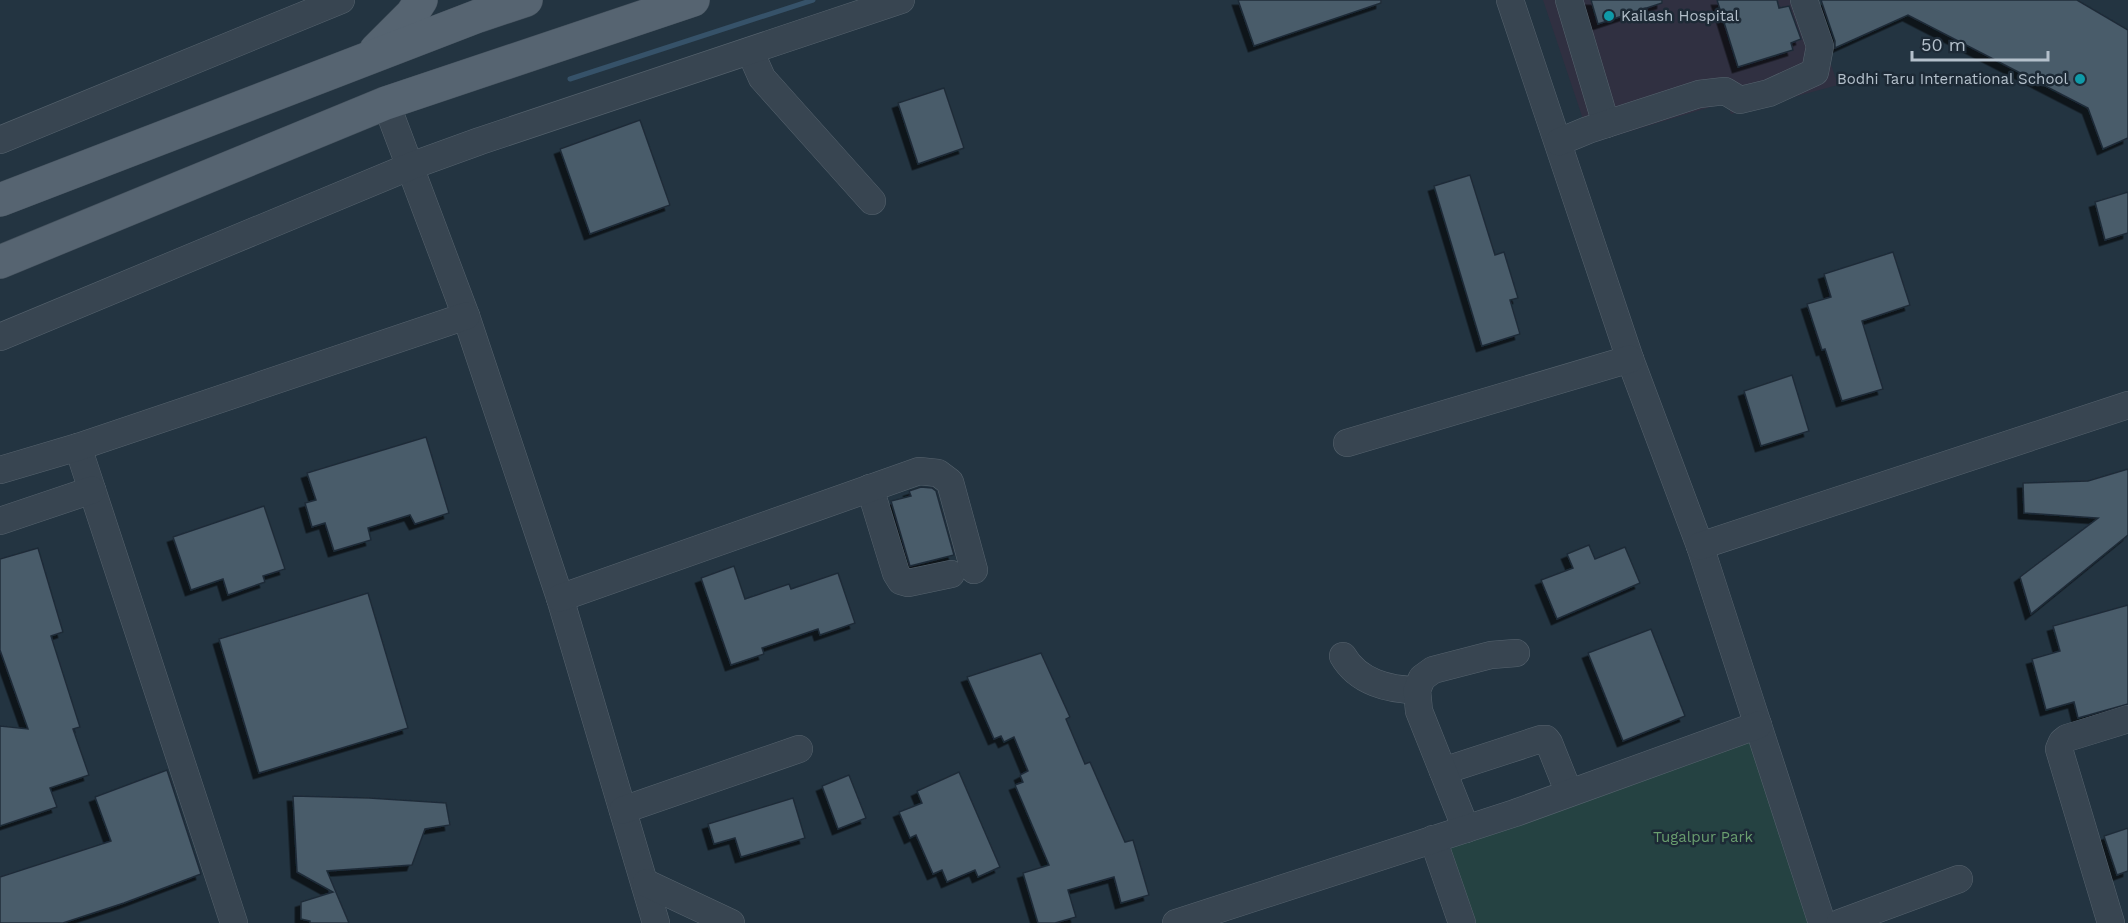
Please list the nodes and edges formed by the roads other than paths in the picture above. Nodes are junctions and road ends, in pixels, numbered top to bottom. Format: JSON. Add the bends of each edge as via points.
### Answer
{"nodes":[{"id":1,"x":341,"y":0,"type":"edge"},
{"id":2,"x":421,"y":0,"type":"edge"},
{"id":3,"x":693,"y":0,"type":"edge"},
{"id":4,"x":901,"y":0,"type":"edge"},
{"id":5,"x":1510,"y":0,"type":"edge"},
{"id":6,"x":1569,"y":0,"type":"edge"},
{"id":7,"x":1804,"y":0,"type":"edge"},
{"id":8,"x":514,"y":2,"type":"edge"},
{"id":9,"x":475,"y":8,"type":"edge"},
{"id":10,"x":750,"y":51,"type":"junction"},
{"id":11,"x":369,"y":57,"type":"junction"},
{"id":12,"x":386,"y":103,"type":"junction"},
{"id":13,"x":1606,"y":124,"type":"junction"},
{"id":14,"x":0,"y":140,"type":"edge"},
{"id":15,"x":1559,"y":142,"type":"junction"},
{"id":16,"x":411,"y":166,"type":"junction"},
{"id":17,"x":0,"y":172,"type":"edge"},
{"id":18,"x":38,"y":184,"type":"junction"},
{"id":19,"x":0,"y":200,"type":"edge"},
{"id":20,"x":872,"y":201,"type":"dead end"},
{"id":21,"x":0,"y":262,"type":"edge"},
{"id":22,"x":466,"y":316,"type":"junction"},
{"id":23,"x":0,"y":337,"type":"edge"},
{"id":24,"x":1630,"y":359,"type":"junction"},
{"id":25,"x":2128,"y":405,"type":"edge"},
{"id":26,"x":1347,"y":443,"type":"dead end"},
{"id":27,"x":78,"y":447,"type":"junction"},
{"id":28,"x":0,"y":470,"type":"edge"},
{"id":29,"x":870,"y":488,"type":"junction"},
{"id":30,"x":92,"y":490,"type":"junction"},
{"id":31,"x":0,"y":521,"type":"edge"},
{"id":32,"x":1700,"y":546,"type":"junction"},
{"id":33,"x":560,"y":598,"type":"junction"},
{"id":34,"x":1516,"y":653,"type":"dead end"},
{"id":35,"x":1343,"y":656,"type":"dead end"},
{"id":36,"x":1417,"y":690,"type":"junction"},
{"id":37,"x":2128,"y":719,"type":"edge"},
{"id":38,"x":1758,"y":725,"type":"junction"},
{"id":39,"x":799,"y":749,"type":"dead end"},
{"id":40,"x":1443,"y":771,"type":"junction"},
{"id":41,"x":1569,"y":793,"type":"junction"},
{"id":42,"x":624,"y":810,"type":"junction"},
{"id":43,"x":1466,"y":829,"type":"junction"},
{"id":44,"x":1434,"y":839,"type":"junction"},
{"id":45,"x":1959,"y":879,"type":"dead end"},
{"id":46,"x":646,"y":883,"type":"junction"},
{"id":47,"x":234,"y":923,"type":"edge"},
{"id":48,"x":656,"y":923,"type":"edge"},
{"id":49,"x":731,"y":923,"type":"edge"},
{"id":50,"x":1176,"y":923,"type":"edge"},
{"id":51,"x":1462,"y":923,"type":"edge"},
{"id":52,"x":1822,"y":923,"type":"edge"},
{"id":53,"x":1840,"y":923,"type":"edge"},
{"id":54,"x":2111,"y":923,"type":"edge"}],
"edges":[{"from":1,"to":14,"type":"street"},
{"from":2,"to":11,"type":"main road"},
{"from":3,"to":12,"type":"main road"},
{"from":4,"to":10,"type":"street"},
{"from":5,"to":15,"type":"street"},
{"from":6,"to":13,"type":"street"},
{"from":7,"to":13,"type":"street","via":[[1820,46],[1815,72],[1769,93],[1740,100],[1725,91],[1699,94]]},
{"from":8,"to":9,"type":"main road"},
{"from":9,"to":11,"type":"main road"},
{"from":10,"to":16,"type":"street"},
{"from":10,"to":20,"type":"street","via":[[762,78]]},
{"from":11,"to":18,"type":"main road"},
{"from":12,"to":16,"type":"street"},
{"from":12,"to":21,"type":"main road"},
{"from":13,"to":15,"type":"street"},
{"from":15,"to":24,"type":"street"},
{"from":16,"to":22,"type":"street"},
{"from":16,"to":23,"type":"street"},
{"from":17,"to":18,"type":"main road"},
{"from":18,"to":19,"type":"main road"},
{"from":22,"to":27,"type":"street"},
{"from":22,"to":33,"type":"street"},
{"from":24,"to":26,"type":"street"},
{"from":24,"to":32,"type":"street"},
{"from":25,"to":32,"type":"street"},
{"from":27,"to":28,"type":"street"},
{"from":27,"to":30,"type":"street"},
{"from":29,"to":29,"type":"street","via":[[919,471],[938,473],[950,482],[963,572],[901,581]]},
{"from":29,"to":33,"type":"street"},
{"from":30,"to":31,"type":"street"},
{"from":30,"to":47,"type":"street"},
{"from":32,"to":38,"type":"street"},
{"from":33,"to":42,"type":"street"},
{"from":34,"to":36,"type":"street","via":[[1491,655],[1433,670],[1422,678]]},
{"from":35,"to":36,"type":"street","via":[[1360,676],[1395,690]]},
{"from":36,"to":40,"type":"street","via":[[1419,711]]},
{"from":37,"to":54,"type":"street","via":[[2067,738],[2059,748]]},
{"from":38,"to":41,"type":"street"},
{"from":38,"to":52,"type":"street"},
{"from":39,"to":42,"type":"street"},
{"from":40,"to":41,"type":"street","via":[[1546,739]]},
{"from":40,"to":43,"type":"street"},
{"from":41,"to":43,"type":"street"},
{"from":42,"to":46,"type":"street"},
{"from":43,"to":44,"type":"street"},
{"from":44,"to":50,"type":"street"},
{"from":44,"to":51,"type":"street"},
{"from":45,"to":53,"type":"street"},
{"from":46,"to":48,"type":"street"},
{"from":46,"to":49,"type":"street"}]}
